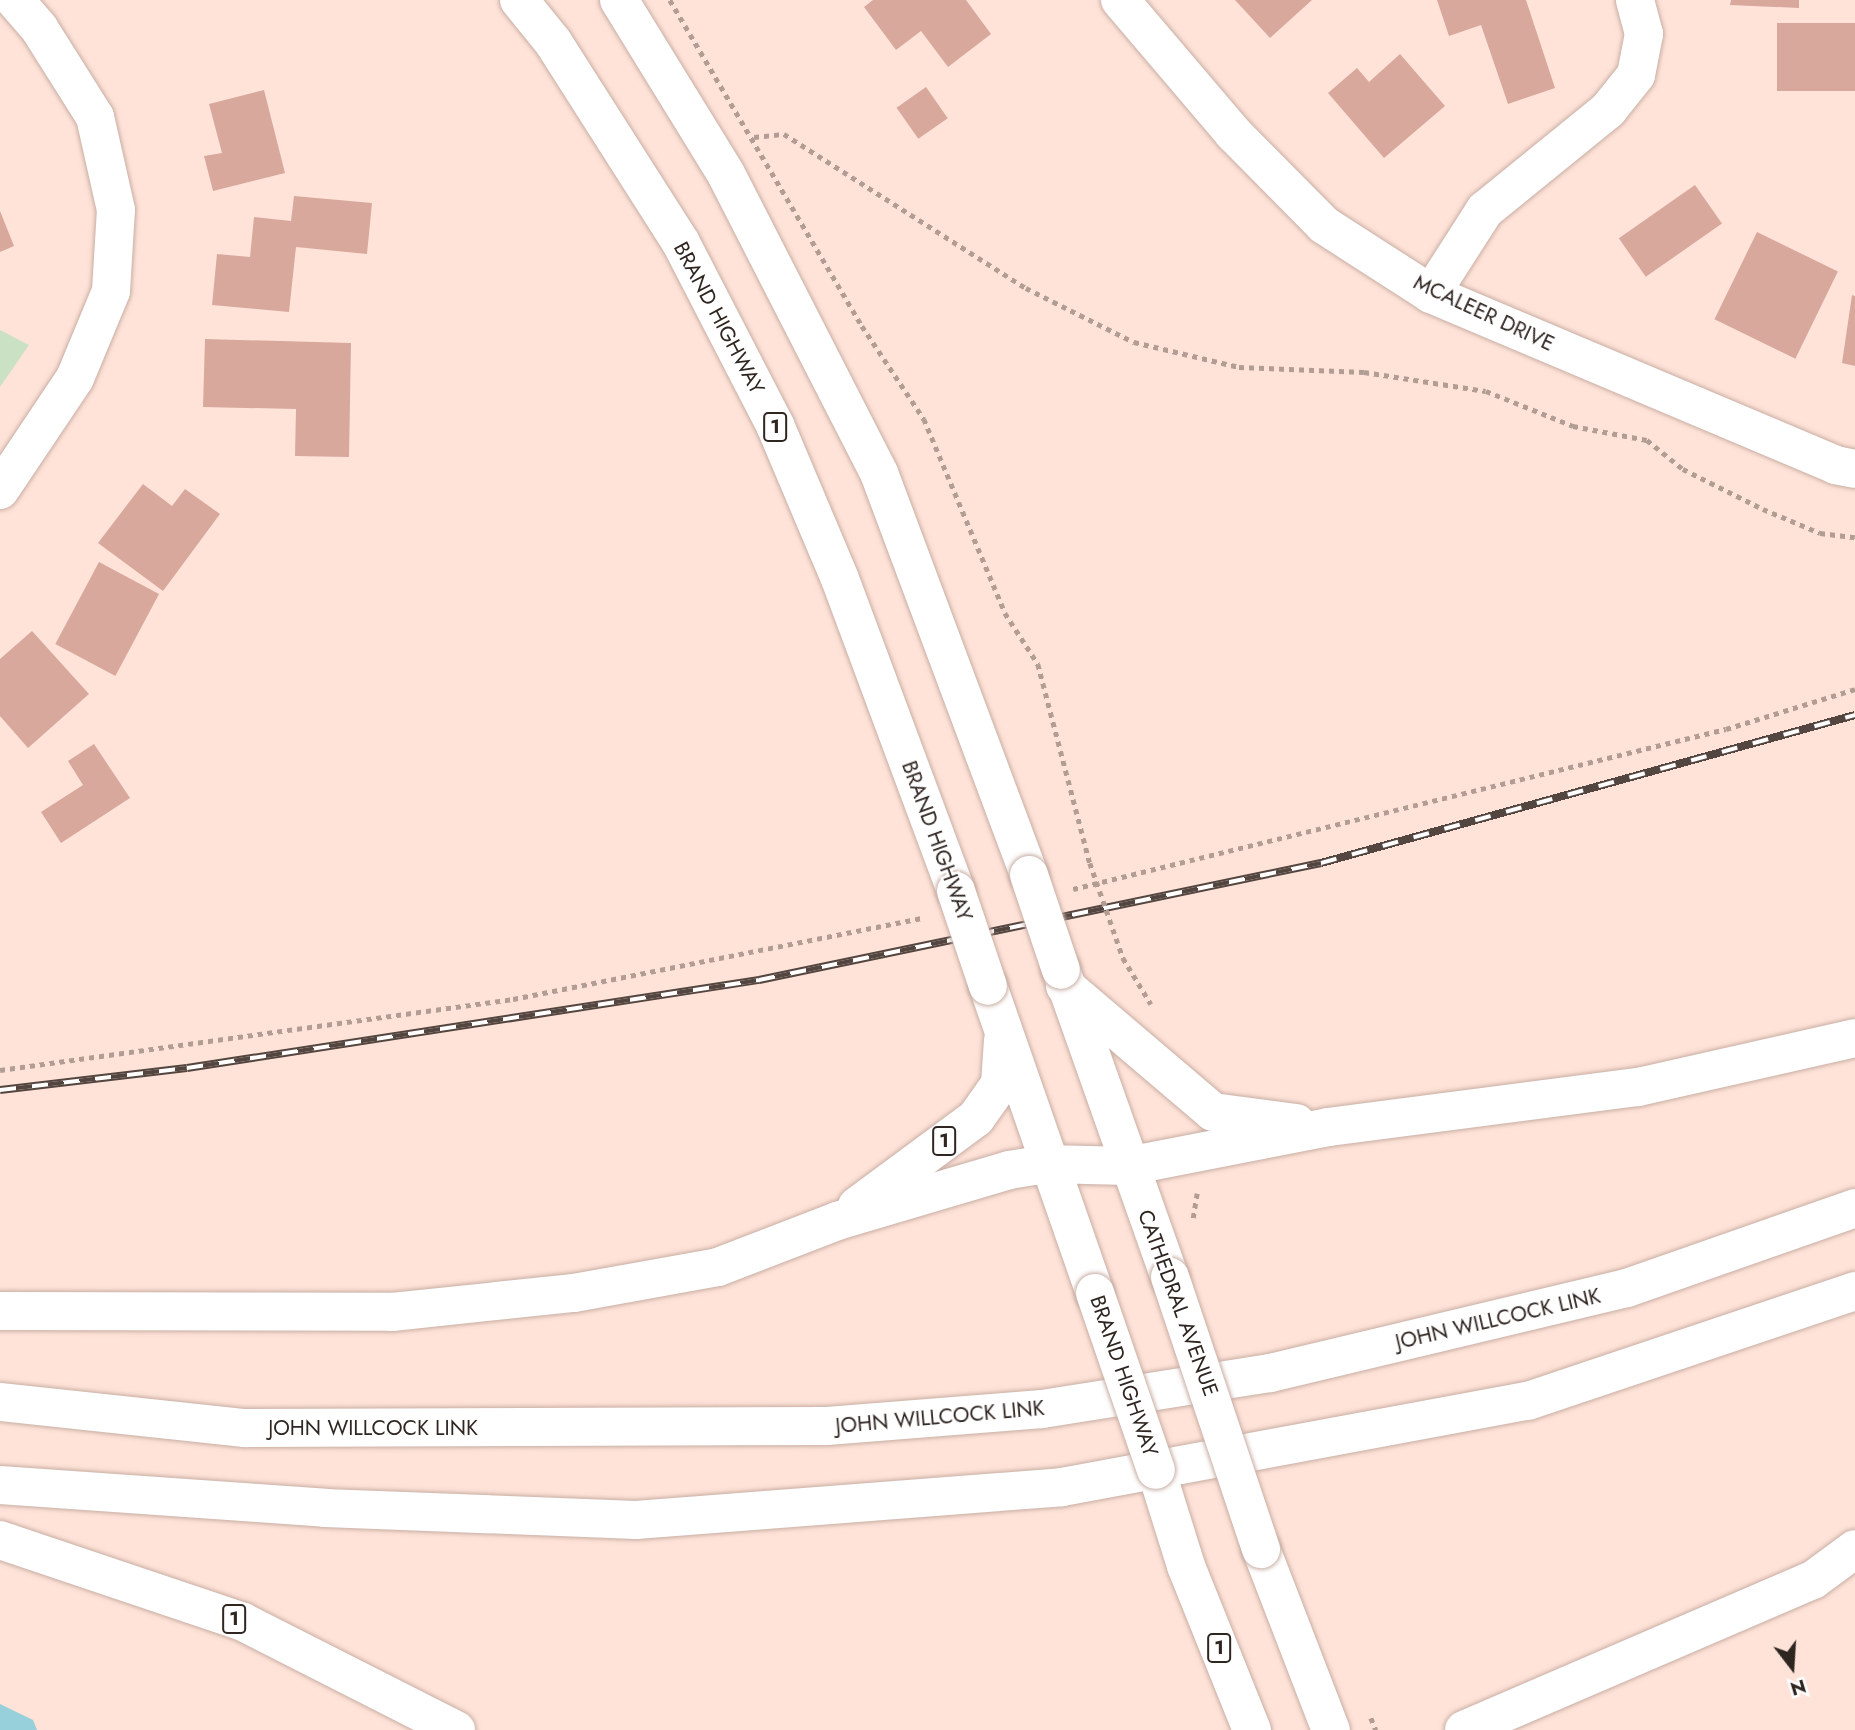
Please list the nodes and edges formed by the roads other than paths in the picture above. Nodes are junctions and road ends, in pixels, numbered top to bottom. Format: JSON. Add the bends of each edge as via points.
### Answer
{"nodes":[{"id":1,"x":15,"y":0,"type":"edge"},
{"id":2,"x":519,"y":0,"type":"edge"},
{"id":3,"x":619,"y":0,"type":"edge"},
{"id":4,"x":1120,"y":0,"type":"edge"},
{"id":5,"x":1635,"y":0,"type":"edge"},
{"id":6,"x":1431,"y":294,"type":"junction"},
{"id":7,"x":1855,"y":469,"type":"edge"},
{"id":8,"x":0,"y":490,"type":"edge"},
{"id":9,"x":1063,"y":978,"type":"junction"},
{"id":10,"x":1003,"y":1030,"type":"junction"},
{"id":11,"x":1855,"y":1038,"type":"edge"},
{"id":12,"x":1329,"y":1127,"type":"junction"},
{"id":13,"x":1047,"y":1164,"type":"junction"},
{"id":14,"x":1128,"y":1166,"type":"junction"},
{"id":15,"x":1855,"y":1208,"type":"edge"},
{"id":16,"x":837,"y":1221,"type":"junction"},
{"id":17,"x":1855,"y":1291,"type":"edge"},
{"id":18,"x":0,"y":1311,"type":"edge"},
{"id":19,"x":0,"y":1402,"type":"edge"},
{"id":20,"x":0,"y":1485,"type":"edge"},
{"id":21,"x":0,"y":1540,"type":"edge"},
{"id":22,"x":1855,"y":1549,"type":"edge"},
{"id":23,"x":1501,"y":1722,"type":"edge"},
{"id":24,"x":456,"y":1730,"type":"edge"},
{"id":25,"x":1252,"y":1730,"type":"edge"},
{"id":26,"x":1331,"y":1730,"type":"edge"},
{"id":27,"x":1464,"y":1730,"type":"edge"}],
"edges":[{"from":1,"to":8,"type":"main road","via":[[40,28],[95,117],[116,210],[111,291],[75,378]]},
{"from":2,"to":10,"type":"main road","name":"BRAND HIGHWAY","number":"1","bridge":true,"via":[[553,42],[681,243],[775,425],[840,579]]},
{"from":3,"to":9,"type":"main road","name":"CATHEDRAL AVENUE","bridge":true,"via":[[726,174],[879,473]]},
{"from":4,"to":6,"type":"main road","name":"MCALEER DRIVE","via":[[1233,133],[1324,225]]},
{"from":5,"to":6,"type":"main road","via":[[1644,34],[1636,75],[1608,110],[1485,210]]},
{"from":6,"to":7,"type":"main road","name":"MCALEER DRIVE","via":[[1835,466]]},
{"from":9,"to":12,"type":"main road","via":[[1213,1112]]},
{"from":9,"to":14,"type":"main road","name":"CATHEDRAL AVENUE"},
{"from":10,"to":13,"type":"main road","name":"BRAND HIGHWAY","number":"1"},
{"from":10,"to":16,"type":"main road","number":"1","via":[[1000,1084],[976,1118]]},
{"from":11,"to":12,"type":"main road","via":[[1638,1087]]},
{"from":12,"to":14,"type":"main road"},
{"from":13,"to":14,"type":"main road"},
{"from":13,"to":16,"type":"main road","number":"1"},
{"from":13,"to":25,"type":"main road","name":"BRAND HIGHWAY","number":"1","bridge":true,"via":[[1186,1566]]},
{"from":14,"to":26,"type":"main road","name":"CATHEDRAL AVENUE","bridge":true,"via":[[1261,1549]]},
{"from":15,"to":19,"type":"main road","name":"JOHN WILLCOCK LINK","via":[[1627,1288],[1270,1373],[1042,1409],[827,1426],[245,1428]]},
{"from":16,"to":18,"type":"main road","number":"1","via":[[718,1267],[574,1293],[392,1312]]},
{"from":17,"to":20,"type":"main road","via":[[1528,1401],[1062,1487],[636,1520],[326,1508]]},
{"from":21,"to":24,"type":"main road","number":"1","via":[[243,1622]]},
{"from":22,"to":23,"type":"main road","via":[[1813,1580]]},
{"from":23,"to":27,"type":"main road"}]}
